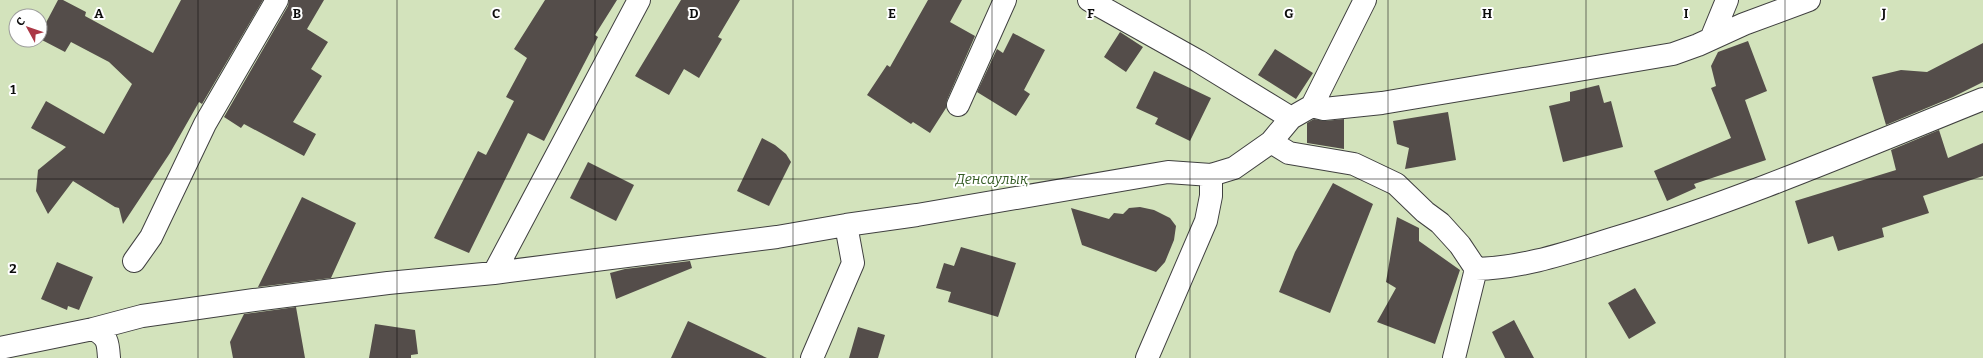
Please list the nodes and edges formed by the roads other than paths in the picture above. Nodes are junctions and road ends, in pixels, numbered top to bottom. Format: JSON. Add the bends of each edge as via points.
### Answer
{"nodes":[{"id":1,"x":277,"y":0,"type":"edge"},
{"id":2,"x":639,"y":0,"type":"edge"},
{"id":3,"x":1005,"y":0,"type":"edge"},
{"id":4,"x":1089,"y":0,"type":"edge"},
{"id":5,"x":1365,"y":0,"type":"edge"},
{"id":6,"x":1727,"y":0,"type":"edge"},
{"id":7,"x":1809,"y":0,"type":"edge"},
{"id":8,"x":1711,"y":39,"type":"junction"},
{"id":9,"x":1983,"y":99,"type":"edge"},
{"id":10,"x":958,"y":105,"type":"dead end"},
{"id":11,"x":1312,"y":106,"type":"junction"},
{"id":12,"x":1291,"y":118,"type":"junction"},
{"id":13,"x":1271,"y":142,"type":"junction"},
{"id":14,"x":1211,"y":175,"type":"junction"},
{"id":15,"x":846,"y":225,"type":"junction"},
{"id":16,"x":134,"y":261,"type":"dead end"},
{"id":17,"x":1476,"y":269,"type":"junction"},
{"id":18,"x":494,"y":273,"type":"junction"},
{"id":19,"x":93,"y":329,"type":"junction"},
{"id":20,"x":0,"y":348,"type":"edge"},
{"id":21,"x":109,"y":358,"type":"edge"},
{"id":22,"x":812,"y":358,"type":"edge"},
{"id":23,"x":1146,"y":358,"type":"edge"},
{"id":24,"x":1454,"y":358,"type":"edge"}],
"edges":[{"from":1,"to":16,"type":"street","via":[[205,124],[151,237]]},
{"from":2,"to":18,"type":"street"},
{"from":3,"to":10,"type":"street"},
{"from":4,"to":12,"type":"street","via":[[1198,61]]},
{"from":5,"to":11,"type":"street"},
{"from":6,"to":8,"type":"street"},
{"from":7,"to":8,"type":"street"},
{"from":8,"to":11,"type":"street","via":[[1673,54],[1597,68],[1382,103],[1324,109]]},
{"from":9,"to":17,"type":"street","via":[[1801,174],[1656,226],[1546,259],[1500,269]]},
{"from":11,"to":12,"type":"street"},
{"from":12,"to":13,"type":"street"},
{"from":13,"to":14,"type":"street","via":[[1234,168]]},
{"from":13,"to":17,"type":"street","via":[[1290,153],[1354,164],[1396,184],[1440,223],[1460,245]]},
{"from":14,"to":15,"type":"street","via":[[1168,172],[917,216]]},
{"from":14,"to":23,"type":"street","via":[[1211,196],[1206,221]]},
{"from":15,"to":18,"type":"street","via":[[777,237]]},
{"from":15,"to":22,"type":"street","via":[[853,263]]},
{"from":17,"to":24,"type":"street"},
{"from":18,"to":19,"type":"street","via":[[388,283],[142,316]]},
{"from":19,"to":20,"type":"street"},
{"from":19,"to":21,"type":"street","via":[[102,333],[108,342]]}]}
